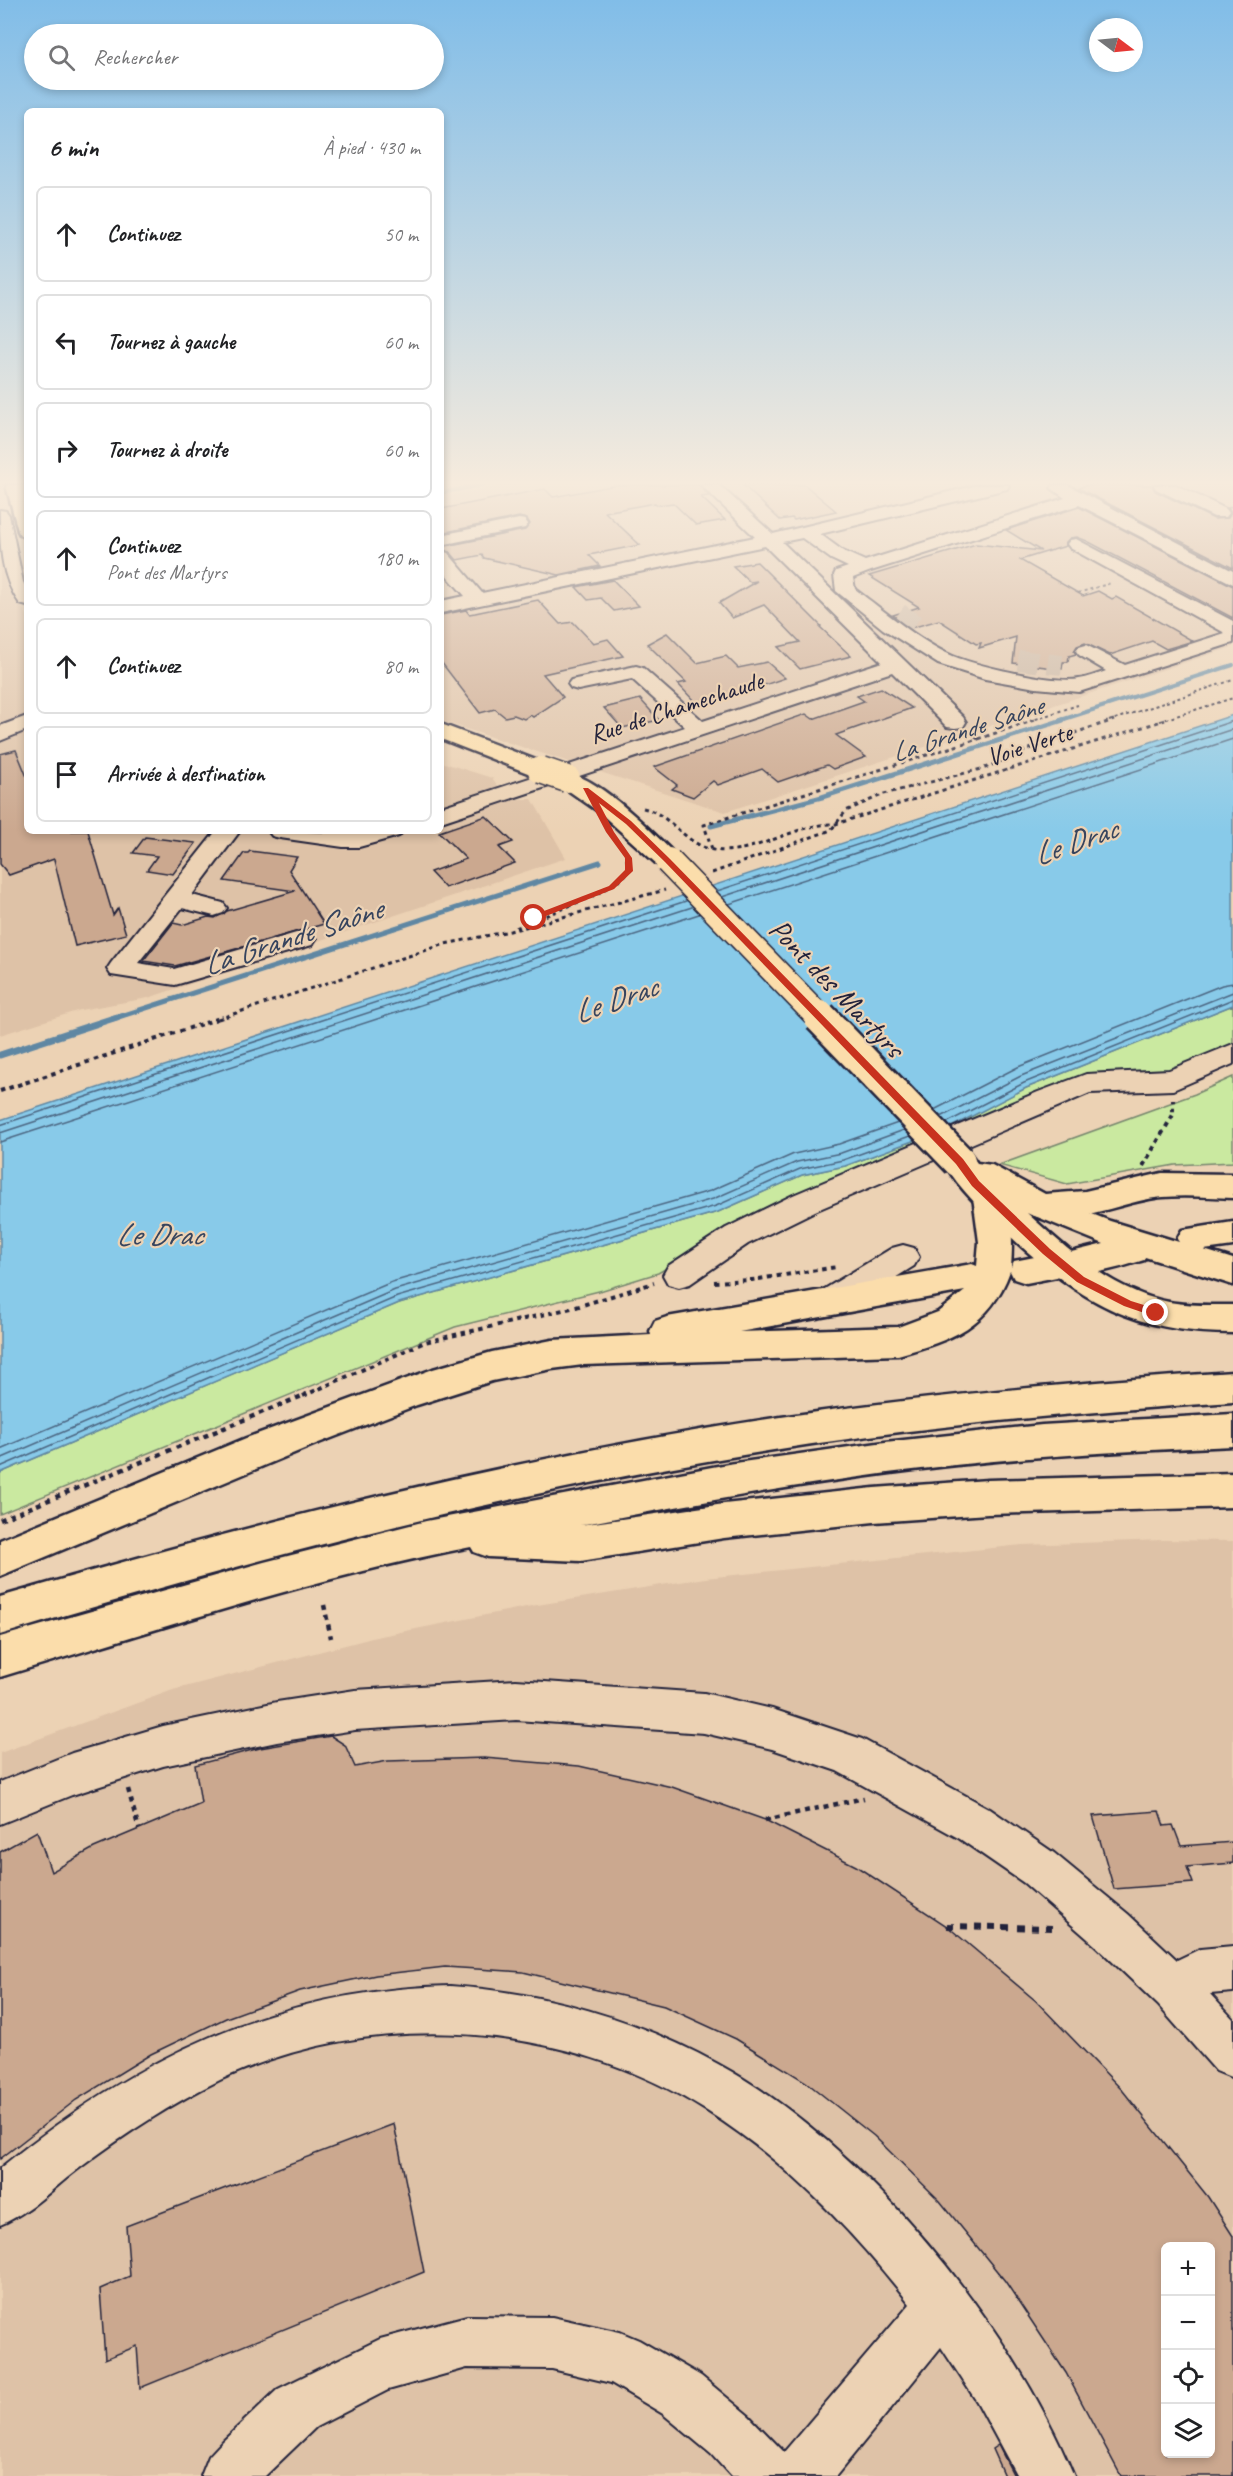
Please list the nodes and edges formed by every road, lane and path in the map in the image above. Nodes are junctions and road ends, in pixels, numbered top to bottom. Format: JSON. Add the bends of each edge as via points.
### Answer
{"nodes":[{"id":1,"x":470,"y":601,"type":"edge"},
{"id":2,"x":829,"y":601,"type":"edge"},
{"id":3,"x":858,"y":601,"type":"edge"},
{"id":4,"x":881,"y":601,"type":"edge"},
{"id":5,"x":1180,"y":601,"type":"edge"},
{"id":6,"x":444,"y":606,"type":"edge"},
{"id":7,"x":899,"y":613,"type":"tunnel mouth"},
{"id":8,"x":917,"y":626,"type":"tunnel mouth"},
{"id":9,"x":1233,"y":629,"type":"edge"},
{"id":10,"x":1233,"y":637,"type":"edge"},
{"id":11,"x":948,"y":648,"type":"junction"},
{"id":12,"x":1086,"y":651,"type":"tunnel mouth"},
{"id":13,"x":1018,"y":660,"type":"tunnel mouth"},
{"id":14,"x":895,"y":664,"type":"junction"},
{"id":15,"x":1062,"y":665,"type":"tunnel mouth"},
{"id":16,"x":986,"y":673,"type":"junction"},
{"id":17,"x":1124,"y":673,"type":"junction"},
{"id":18,"x":1233,"y":680,"type":"edge"},
{"id":19,"x":578,"y":684,"type":"dead end"},
{"id":20,"x":1233,"y":698,"type":"edge"},
{"id":21,"x":955,"y":722,"type":"joint"},
{"id":22,"x":24,"y":723,"type":"edge"},
{"id":23,"x":700,"y":729,"type":"junction"},
{"id":24,"x":444,"y":732,"type":"edge"},
{"id":25,"x":0,"y":734,"type":"edge"},
{"id":26,"x":444,"y":739,"type":"edge"},
{"id":27,"x":495,"y":753,"type":"junction"},
{"id":28,"x":639,"y":808,"type":"dead end"},
{"id":29,"x":444,"y":813,"type":"edge"},
{"id":30,"x":836,"y":824,"type":"junction"},
{"id":31,"x":226,"y":834,"type":"edge"},
{"id":32,"x":301,"y":834,"type":"edge"},
{"id":33,"x":380,"y":834,"type":"edge"},
{"id":34,"x":622,"y":849,"type":"dead end"},
{"id":35,"x":712,"y":849,"type":"junction"},
{"id":36,"x":176,"y":898,"type":"junction"},
{"id":37,"x":214,"y":908,"type":"dead end"},
{"id":38,"x":510,"y":932,"type":"joint"},
{"id":39,"x":303,"y":939,"type":"dead end"},
{"id":40,"x":1233,"y":1053,"type":"edge"},
{"id":41,"x":1173,"y":1080,"type":"junction"},
{"id":42,"x":0,"y":1091,"type":"edge"},
{"id":43,"x":959,"y":1161,"type":"junction"},
{"id":44,"x":1139,"y":1171,"type":"dead end"},
{"id":45,"x":1233,"y":1186,"type":"edge"},
{"id":46,"x":989,"y":1197,"type":"junction"},
{"id":47,"x":1041,"y":1206,"type":"junction"},
{"id":48,"x":1233,"y":1234,"type":"edge"},
{"id":49,"x":1194,"y":1239,"type":"dead end"},
{"id":50,"x":1132,"y":1251,"type":"dead end"},
{"id":51,"x":903,"y":1257,"type":"dead end"},
{"id":52,"x":845,"y":1266,"type":"dead end"},
{"id":53,"x":1049,"y":1267,"type":"dead end"},
{"id":54,"x":1233,"y":1272,"type":"edge"},
{"id":55,"x":679,"y":1275,"type":"junction"},
{"id":56,"x":972,"y":1277,"type":"dead end"},
{"id":57,"x":830,"y":1302,"type":"junction"},
{"id":58,"x":1233,"y":1319,"type":"edge"},
{"id":59,"x":583,"y":1351,"type":"junction"},
{"id":60,"x":1233,"y":1387,"type":"edge"},
{"id":61,"x":1233,"y":1430,"type":"edge"},
{"id":62,"x":1233,"y":1490,"type":"edge"},
{"id":63,"x":0,"y":1520,"type":"edge"},
{"id":64,"x":426,"y":1539,"type":"junction"},
{"id":65,"x":0,"y":1557,"type":"edge"},
{"id":66,"x":324,"y":1605,"type":"dead end"},
{"id":67,"x":0,"y":1616,"type":"edge"},
{"id":68,"x":331,"y":1638,"type":"dead end"},
{"id":69,"x":0,"y":1657,"type":"edge"},
{"id":70,"x":119,"y":1760,"type":"junction"},
{"id":71,"x":910,"y":1788,"type":"junction"},
{"id":72,"x":0,"y":1803,"type":"edge"},
{"id":73,"x":765,"y":1820,"type":"dead end"},
{"id":74,"x":139,"y":1829,"type":"dead end"},
{"id":75,"x":947,"y":1926,"type":"dead end"},
{"id":76,"x":1112,"y":1929,"type":"junction"},
{"id":77,"x":1233,"y":1969,"type":"edge"},
{"id":78,"x":1174,"y":1989,"type":"junction"},
{"id":79,"x":1233,"y":2054,"type":"edge"},
{"id":80,"x":0,"y":2200,"type":"edge"},
{"id":81,"x":944,"y":2303,"type":"junction"},
{"id":82,"x":229,"y":2476,"type":"edge"},
{"id":83,"x":769,"y":2476,"type":"edge"},
{"id":84,"x":800,"y":2476,"type":"edge"},
{"id":85,"x":1046,"y":2476,"type":"edge"}],
"edges":[{"from":1,"to":6,"type":"street"},
{"from":2,"to":14,"type":"street"},
{"from":3,"to":16,"type":"street","via":[[945,660]]},
{"from":4,"to":7,"type":"street"},
{"from":5,"to":9,"type":"street"},
{"from":8,"to":11,"type":"street"},
{"from":10,"to":17,"type":"street"},
{"from":11,"to":13,"type":"street"},
{"from":11,"to":16,"type":"street"},
{"from":12,"to":17,"type":"street"},
{"from":14,"to":21,"type":"street"},
{"from":14,"to":23,"type":"street","name":"Rue de Chamechaude"},
{"from":15,"to":17,"type":"street"},
{"from":16,"to":17,"type":"street","via":[[1079,686]]},
{"from":18,"to":30,"type":"path","via":[[1041,744],[985,768],[884,794],[846,811]]},
{"from":19,"to":23,"type":"street","via":[[636,672]]},
{"from":20,"to":30,"type":"path","name":"Voie Verte"},
{"from":21,"to":35,"type":"path","via":[[978,739],[704,825]]},
{"from":22,"to":25,"type":"street"},
{"from":23,"to":29,"type":"street","name":"Rue de Chamechaude"},
{"from":24,"to":27,"type":"main road"},
{"from":26,"to":27,"type":"main road"},
{"from":27,"to":43,"type":"main road","name":"Pont des Martyrs","bridge":true,"via":[[567,780],[619,815]]},
{"from":28,"to":35,"type":"path","via":[[659,813],[690,839]]},
{"from":30,"to":35,"type":"path","name":"Voie Verte","via":[[818,824],[732,850]]},
{"from":31,"to":36,"type":"street"},
{"from":32,"to":33,"type":"street","via":[[343,840]]},
{"from":34,"to":38,"type":"path","via":[[629,858],[629,871],[612,887],[534,918]]},
{"from":36,"to":37,"type":"street"},
{"from":36,"to":39,"type":"street","via":[[120,969],[175,977]]},
{"from":38,"to":42,"type":"path","via":[[445,944]]},
{"from":40,"to":41,"type":"street"},
{"from":41,"to":44,"type":"path","via":[[1173,1115]]},
{"from":41,"to":55,"type":"street","via":[[1086,1084],[804,1203],[737,1236]]},
{"from":43,"to":46,"type":"main road"},
{"from":43,"to":47,"type":"main road"},
{"from":45,"to":47,"type":"main road","via":[[1162,1185],[1085,1203]]},
{"from":46,"to":58,"type":"main road","via":[[1081,1280],[1104,1292],[1127,1303],[1185,1319]]},
{"from":46,"to":59,"type":"main road","via":[[996,1249],[989,1282],[979,1300],[964,1314],[931,1333],[898,1341]]},
{"from":47,"to":54,"type":"main road","via":[[1099,1230]]},
{"from":48,"to":49,"type":"main road"},
{"from":50,"to":53,"type":"main road"},
{"from":51,"to":57,"type":"street"},
{"from":52,"to":55,"type":"path","via":[[718,1283]]},
{"from":55,"to":63,"type":"path","via":[[576,1307],[425,1342],[255,1417]]},
{"from":56,"to":57,"type":"main road"},
{"from":57,"to":59,"type":"main road","via":[[656,1333]]},
{"from":59,"to":65,"type":"main road","via":[[479,1369],[397,1397],[307,1430]]},
{"from":60,"to":67,"type":"main road","via":[[904,1417],[640,1457],[346,1520]]},
{"from":61,"to":64,"type":"main road","via":[[1042,1441],[840,1464],[728,1480]]},
{"from":62,"to":64,"type":"main road","via":[[988,1497],[874,1505],[724,1521],[581,1543]]},
{"from":64,"to":69,"type":"main road","via":[[264,1580]]},
{"from":66,"to":68,"type":"path"},
{"from":70,"to":71,"type":"street","via":[[163,1746],[321,1715],[516,1700],[704,1713],[772,1729],[847,1754]]},
{"from":70,"to":72,"type":"street"},
{"from":70,"to":74,"type":"path"},
{"from":71,"to":73,"type":"path"},
{"from":71,"to":76,"type":"street","via":[[975,1824],[1038,1868]]},
{"from":75,"to":76,"type":"path"},
{"from":76,"to":78,"type":"street"},
{"from":77,"to":78,"type":"street","via":[[1200,1972]]},
{"from":78,"to":79,"type":"street"},
{"from":80,"to":81,"type":"street","via":[[40,2166],[112,2116],[171,2080],[235,2051],[308,2026],[375,2014],[426,2010],[492,2012],[582,2031],[633,2048],[723,2093],[803,2152],[889,2236]]},
{"from":81,"to":84,"type":"street"},
{"from":81,"to":85,"type":"street","via":[[986,2365]]},
{"from":82,"to":83,"type":"street","via":[[297,2408],[381,2366],[467,2342],[552,2343],[620,2359],[682,2395],[730,2435]]}]}
